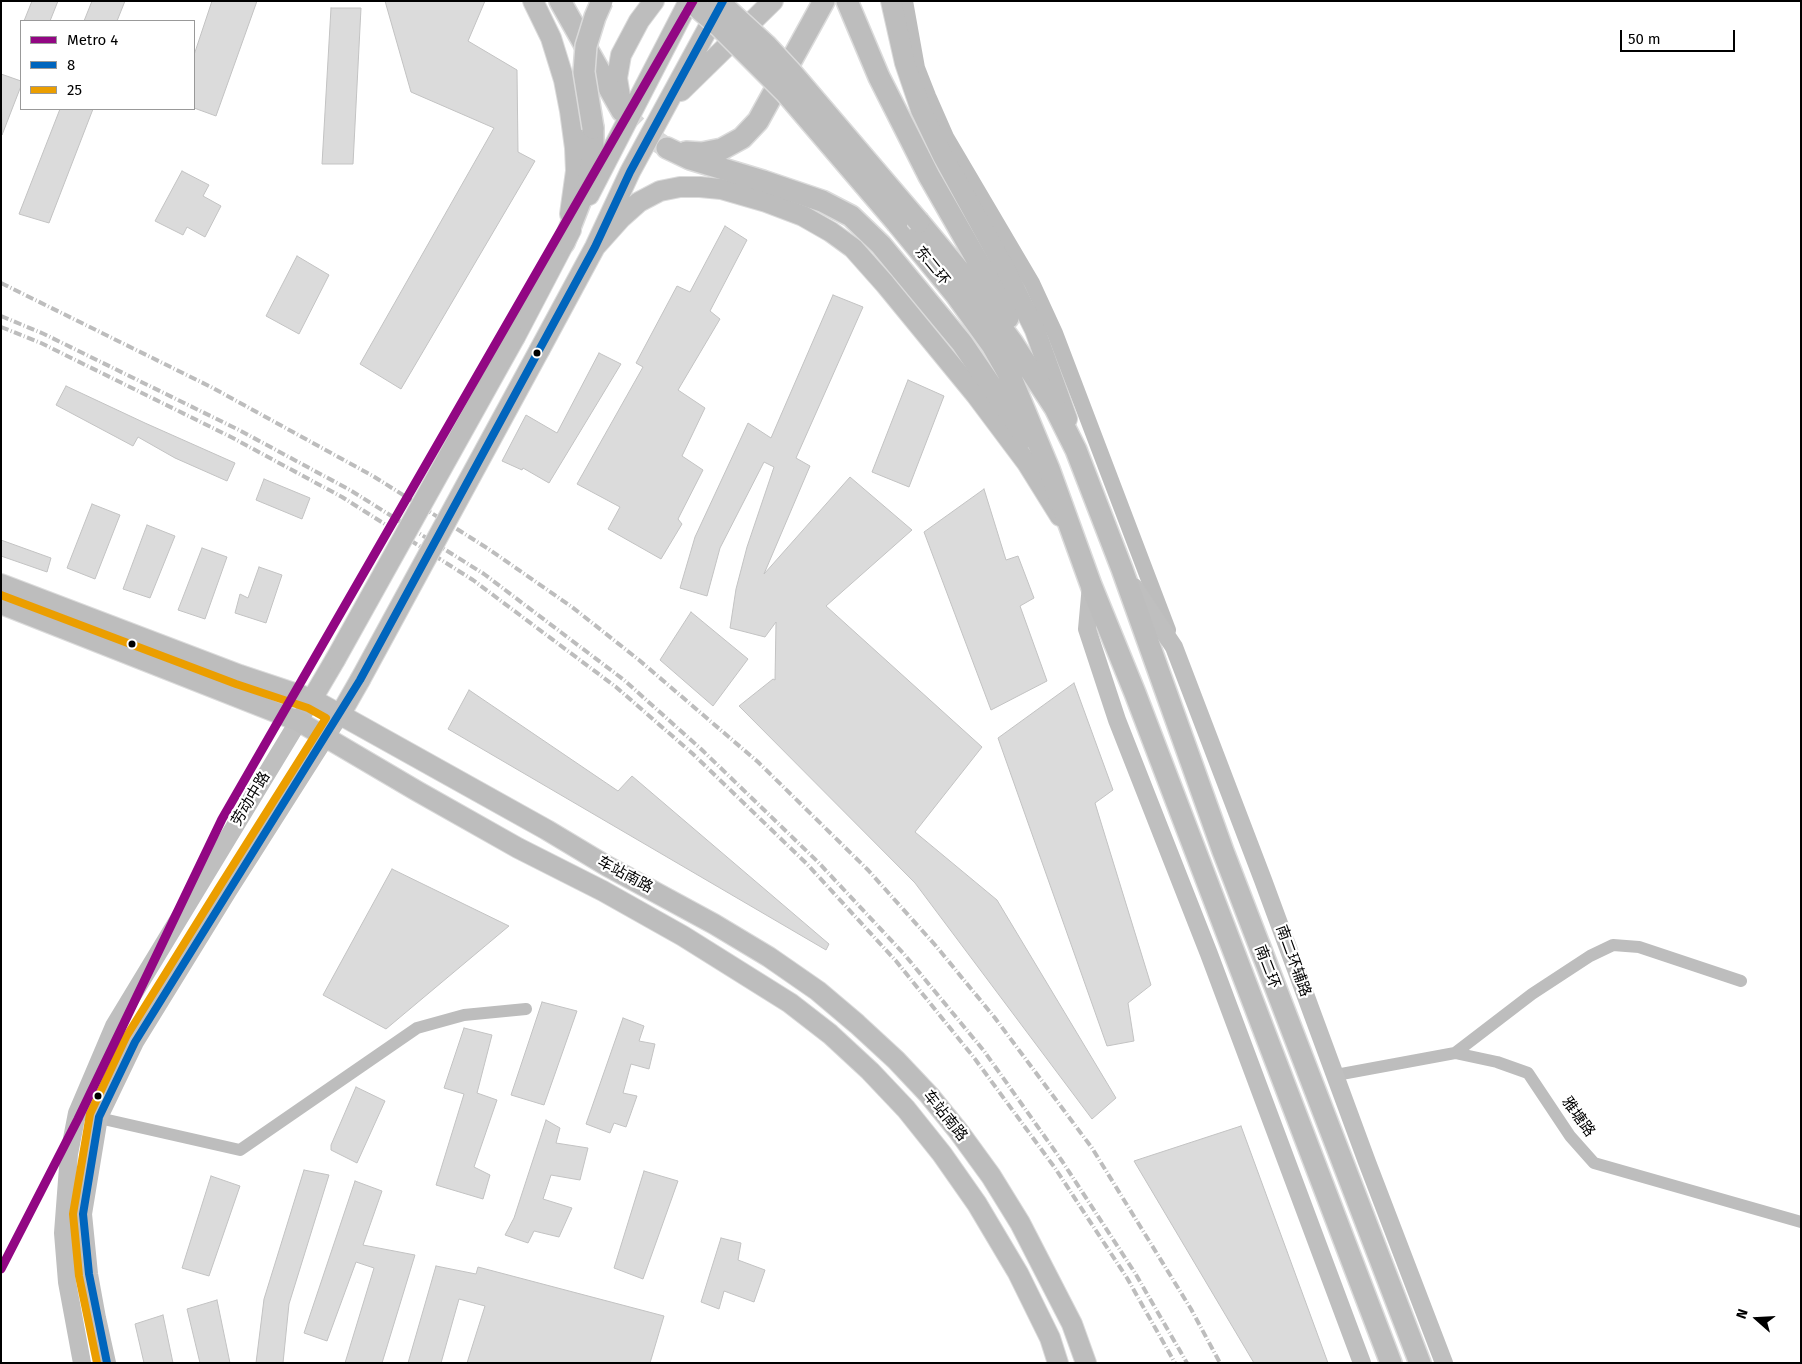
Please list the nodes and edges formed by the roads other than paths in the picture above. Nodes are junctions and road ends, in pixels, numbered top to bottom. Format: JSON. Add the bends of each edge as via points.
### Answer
{"nodes":[{"id":1,"x":533,"y":1,"type":"edge"},
{"id":2,"x":602,"y":1,"type":"edge"},
{"id":3,"x":654,"y":1,"type":"edge"},
{"id":4,"x":689,"y":1,"type":"edge"},
{"id":5,"x":718,"y":1,"type":"edge"},
{"id":6,"x":723,"y":1,"type":"edge"},
{"id":7,"x":773,"y":1,"type":"edge"},
{"id":8,"x":824,"y":1,"type":"edge"},
{"id":9,"x":847,"y":1,"type":"edge"},
{"id":10,"x":891,"y":1,"type":"edge"},
{"id":11,"x":905,"y":1,"type":"edge"},
{"id":12,"x":564,"y":9,"type":"edge"},
{"id":13,"x":666,"y":106,"type":"junction"},
{"id":14,"x":622,"y":111,"type":"joint"},
{"id":15,"x":564,"y":243,"type":"junction"},
{"id":16,"x":595,"y":247,"type":"junction"},
{"id":17,"x":1031,"y":371,"type":"junction"},
{"id":18,"x":1076,"y":450,"type":"junction"},
{"id":19,"x":1048,"y":469,"type":"junction"},
{"id":20,"x":1074,"y":540,"type":"junction"},
{"id":21,"x":1122,"y":569,"type":"junction"},
{"id":22,"x":1,"y":584,"type":"edge"},
{"id":23,"x":1091,"y":585,"type":"junction"},
{"id":24,"x":1,"y":604,"type":"edge"},
{"id":25,"x":1174,"y":646,"type":"junction"},
{"id":26,"x":312,"y":699,"type":"junction"},
{"id":27,"x":340,"y":715,"type":"junction"},
{"id":28,"x":298,"y":721,"type":"junction"},
{"id":29,"x":325,"y":738,"type":"junction"},
{"id":30,"x":1741,"y":981,"type":"dead end"},
{"id":31,"x":526,"y":1009,"type":"dead end"},
{"id":32,"x":1455,"y":1053,"type":"junction"},
{"id":33,"x":1336,"y":1075,"type":"junction"},
{"id":34,"x":77,"y":1113,"type":"junction"},
{"id":35,"x":99,"y":1117,"type":"junction"},
{"id":36,"x":1801,"y":1222,"type":"edge"},
{"id":37,"x":82,"y":1363,"type":"edge"},
{"id":38,"x":107,"y":1363,"type":"edge"},
{"id":39,"x":1058,"y":1363,"type":"edge"},
{"id":40,"x":1086,"y":1363,"type":"edge"},
{"id":41,"x":1362,"y":1363,"type":"edge"},
{"id":42,"x":1391,"y":1363,"type":"edge"},
{"id":43,"x":1420,"y":1363,"type":"edge"},
{"id":44,"x":1444,"y":1363,"type":"edge"}],
"edges":[{"from":1,"to":15,"type":"main road","via":[[551,38],[564,80],[575,148],[576,171]]},
{"from":2,"to":15,"type":"highway","bridge":true,"via":[[586,46],[584,72],[594,157]]},
{"from":3,"to":14,"type":"main road","via":[[639,20],[620,55],[617,78]]},
{"from":4,"to":15,"type":"main road","name":"劳动中路"},
{"from":4,"to":19,"type":"highway","name":"东二环","bridge":true,"via":[[785,92],[956,295],[992,345],[1012,380]]},
{"from":5,"to":17,"type":"highway","name":"东二环","bridge":true,"via":[[772,52],[858,149],[968,282]]},
{"from":6,"to":13,"type":"main road"},
{"from":7,"to":13,"type":"main road","bridge":true},
{"from":8,"to":19,"type":"highway","via":[[758,121],[742,138],[722,149],[702,153],[666,148],[690,159],[822,201],[864,227],[962,343]]},
{"from":9,"to":17,"type":"highway","via":[[906,132],[1006,314]]},
{"from":10,"to":18,"type":"main road","via":[[905,63],[921,110],[1035,330]]},
{"from":11,"to":25,"type":"street","via":[[917,68],[928,96],[946,137],[1032,283],[1055,333]]},
{"from":12,"to":14,"type":"highway"},
{"from":13,"to":16,"type":"main road"},
{"from":15,"to":26,"type":"main road","name":"劳动中路","bridge":true,"via":[[515,337]]},
{"from":16,"to":20,"type":"main road","via":[[639,202],[660,191],[690,187],[721,189],[766,202],[803,216],[831,232],[853,248],[885,284],[1007,435]]},
{"from":16,"to":27,"type":"main road","name":"劳动中路","bridge":true},
{"from":17,"to":18,"type":"highway","name":"东二环","via":[[1055,408]]},
{"from":18,"to":21,"type":"highway","name":"东二环"},
{"from":19,"to":20,"type":"highway","name":"东二环"},
{"from":20,"to":23,"type":"highway","name":"东二环"},
{"from":21,"to":25,"type":"main road","name":"南二环辅路"},
{"from":21,"to":43,"type":"highway","name":"南二环","via":[[1223,851]]},
{"from":22,"to":26,"type":"main road","name":"车站南路"},
{"from":23,"to":41,"type":"main road","via":[[1087,630],[1117,720],[1209,954]]},
{"from":23,"to":42,"type":"highway","name":"南二环"},
{"from":24,"to":28,"type":"main road","name":"车站南路"},
{"from":25,"to":33,"type":"main road","name":"南二环辅路"},
{"from":26,"to":27,"type":"main road","name":"车站南路"},
{"from":26,"to":28,"type":"main road","name":"劳动中路"},
{"from":27,"to":29,"type":"main road","name":"劳动中路"},
{"from":27,"to":40,"type":"main road","name":"车站南路","via":[[769,957],[818,991],[864,1030],[929,1094],[991,1176],[1052,1282]]},
{"from":28,"to":29,"type":"main road","name":"车站南路"},
{"from":28,"to":34,"type":"main road","name":"劳动中路","via":[[114,1026]]},
{"from":29,"to":35,"type":"main road","name":"劳动中路","via":[[135,1042]]},
{"from":29,"to":39,"type":"main road","name":"车站南路","via":[[518,848],[683,936],[790,1002],[830,1034],[906,1108],[977,1204],[1018,1273],[1050,1338]]},
{"from":30,"to":32,"type":"street","via":[[1639,947],[1613,945],[1532,994]]},
{"from":31,"to":35,"type":"street","via":[[464,1015],[417,1028],[240,1150]]},
{"from":32,"to":33,"type":"street","name":"雅塘路"},
{"from":32,"to":36,"type":"street","name":"雅塘路","via":[[1498,1062],[1528,1073],[1570,1136],[1594,1163]]},
{"from":33,"to":44,"type":"main road","name":"南二环辅路"},
{"from":34,"to":35,"type":"street"},
{"from":34,"to":37,"type":"main road","name":"劳动中路","via":[[69,1154],[63,1233],[66,1282]]},
{"from":35,"to":38,"type":"main road","name":"劳动中路","via":[[83,1214],[89,1274]]}]}
